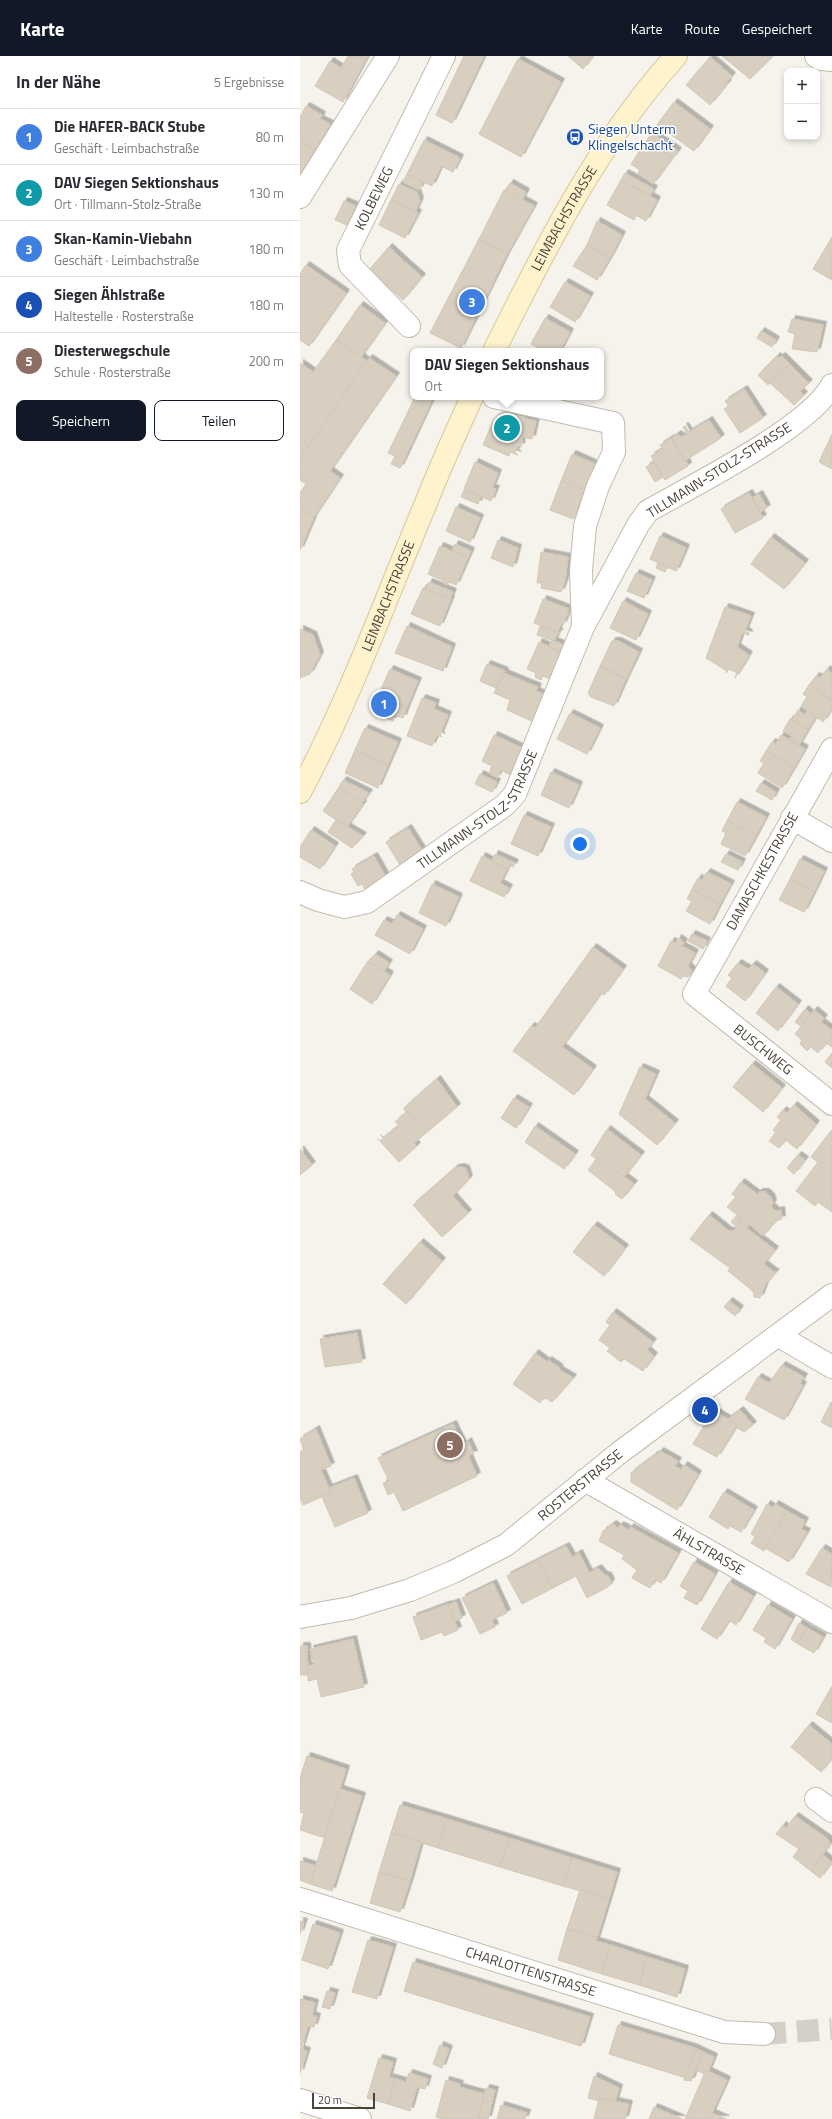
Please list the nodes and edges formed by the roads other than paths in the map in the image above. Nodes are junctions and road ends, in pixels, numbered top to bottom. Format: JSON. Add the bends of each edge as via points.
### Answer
{"nodes":[{"id":1,"x":388,"y":56,"type":"edge"},
{"id":2,"x":444,"y":56,"type":"edge"},
{"id":3,"x":816,"y":56,"type":"edge"},
{"id":4,"x":667,"y":60,"type":"edge"},
{"id":5,"x":832,"y":60,"type":"edge"},
{"id":6,"x":300,"y":197,"type":"edge"},
{"id":7,"x":410,"y":326,"type":"dead end"},
{"id":8,"x":495,"y":348,"type":"edge"},
{"id":9,"x":832,"y":385,"type":"edge"},
{"id":10,"x":471,"y":400,"type":"edge"},
{"id":11,"x":508,"y":400,"type":"edge"},
{"id":12,"x":583,"y":627,"type":"junction"},
{"id":13,"x":832,"y":749,"type":"edge"},
{"id":14,"x":300,"y":792,"type":"edge"},
{"id":15,"x":792,"y":818,"type":"junction"},
{"id":16,"x":832,"y":841,"type":"edge"},
{"id":17,"x":300,"y":892,"type":"edge"},
{"id":18,"x":694,"y":994,"type":"joint"},
{"id":19,"x":832,"y":1104,"type":"edge"},
{"id":20,"x":832,"y":1295,"type":"edge"},
{"id":21,"x":779,"y":1336,"type":"junction"},
{"id":22,"x":832,"y":1367,"type":"edge"},
{"id":23,"x":585,"y":1480,"type":"junction"},
{"id":24,"x":300,"y":1617,"type":"edge"},
{"id":25,"x":832,"y":1622,"type":"edge"},
{"id":26,"x":300,"y":1899,"type":"edge"},
{"id":27,"x":764,"y":2034,"type":"tunnel mouth"},
{"id":28,"x":300,"y":2100,"type":"edge"},
{"id":29,"x":360,"y":2119,"type":"edge"}],
"edges":[{"from":1,"to":6,"type":"street"},
{"from":2,"to":7,"type":"street","name":"KOLBEWEG","via":[[348,250],[350,265]]},
{"from":3,"to":5,"type":"street"},
{"from":4,"to":8,"type":"main road","name":"LEIMBACHSTRASSE","via":[[596,162],[536,266]]},
{"from":9,"to":12,"type":"street","name":"TILLMANN-STOLZ-STRASSE","via":[[827,395],[805,416],[648,511]]},
{"from":10,"to":14,"type":"main road","name":"LEIMBACHSTRASSE","via":[[426,502],[352,686]]},
{"from":11,"to":12,"type":"street","name":"TILLMANN-STOLZ-STRASSE","via":[[612,423],[614,452],[598,486],[585,526],[581,570]]},
{"from":12,"to":17,"type":"street","name":"TILLMANN-STOLZ-STRASSE","via":[[515,794],[505,805],[366,902],[344,907]]},
{"from":13,"to":15,"type":"street","name":"DAMASCHKESTRASSE"},
{"from":15,"to":16,"type":"street"},
{"from":15,"to":18,"type":"street","name":"DAMASCHKESTRASSE"},
{"from":18,"to":19,"type":"street","name":"BUSCHWEG"},
{"from":20,"to":21,"type":"street","name":"ROSTERSTRASSE"},
{"from":21,"to":22,"type":"street"},
{"from":21,"to":23,"type":"street","name":"ROSTERSTRASSE"},
{"from":23,"to":24,"type":"street","name":"ROSTERSTRASSE","via":[[506,1545],[453,1572],[410,1590],[352,1608]]},
{"from":23,"to":25,"type":"street","name":"ÄHLSTRASSE"},
{"from":26,"to":27,"type":"street","name":"CHARLOTTENSTRASSE","via":[[724,2032]]},
{"from":28,"to":29,"type":"street"}]}
